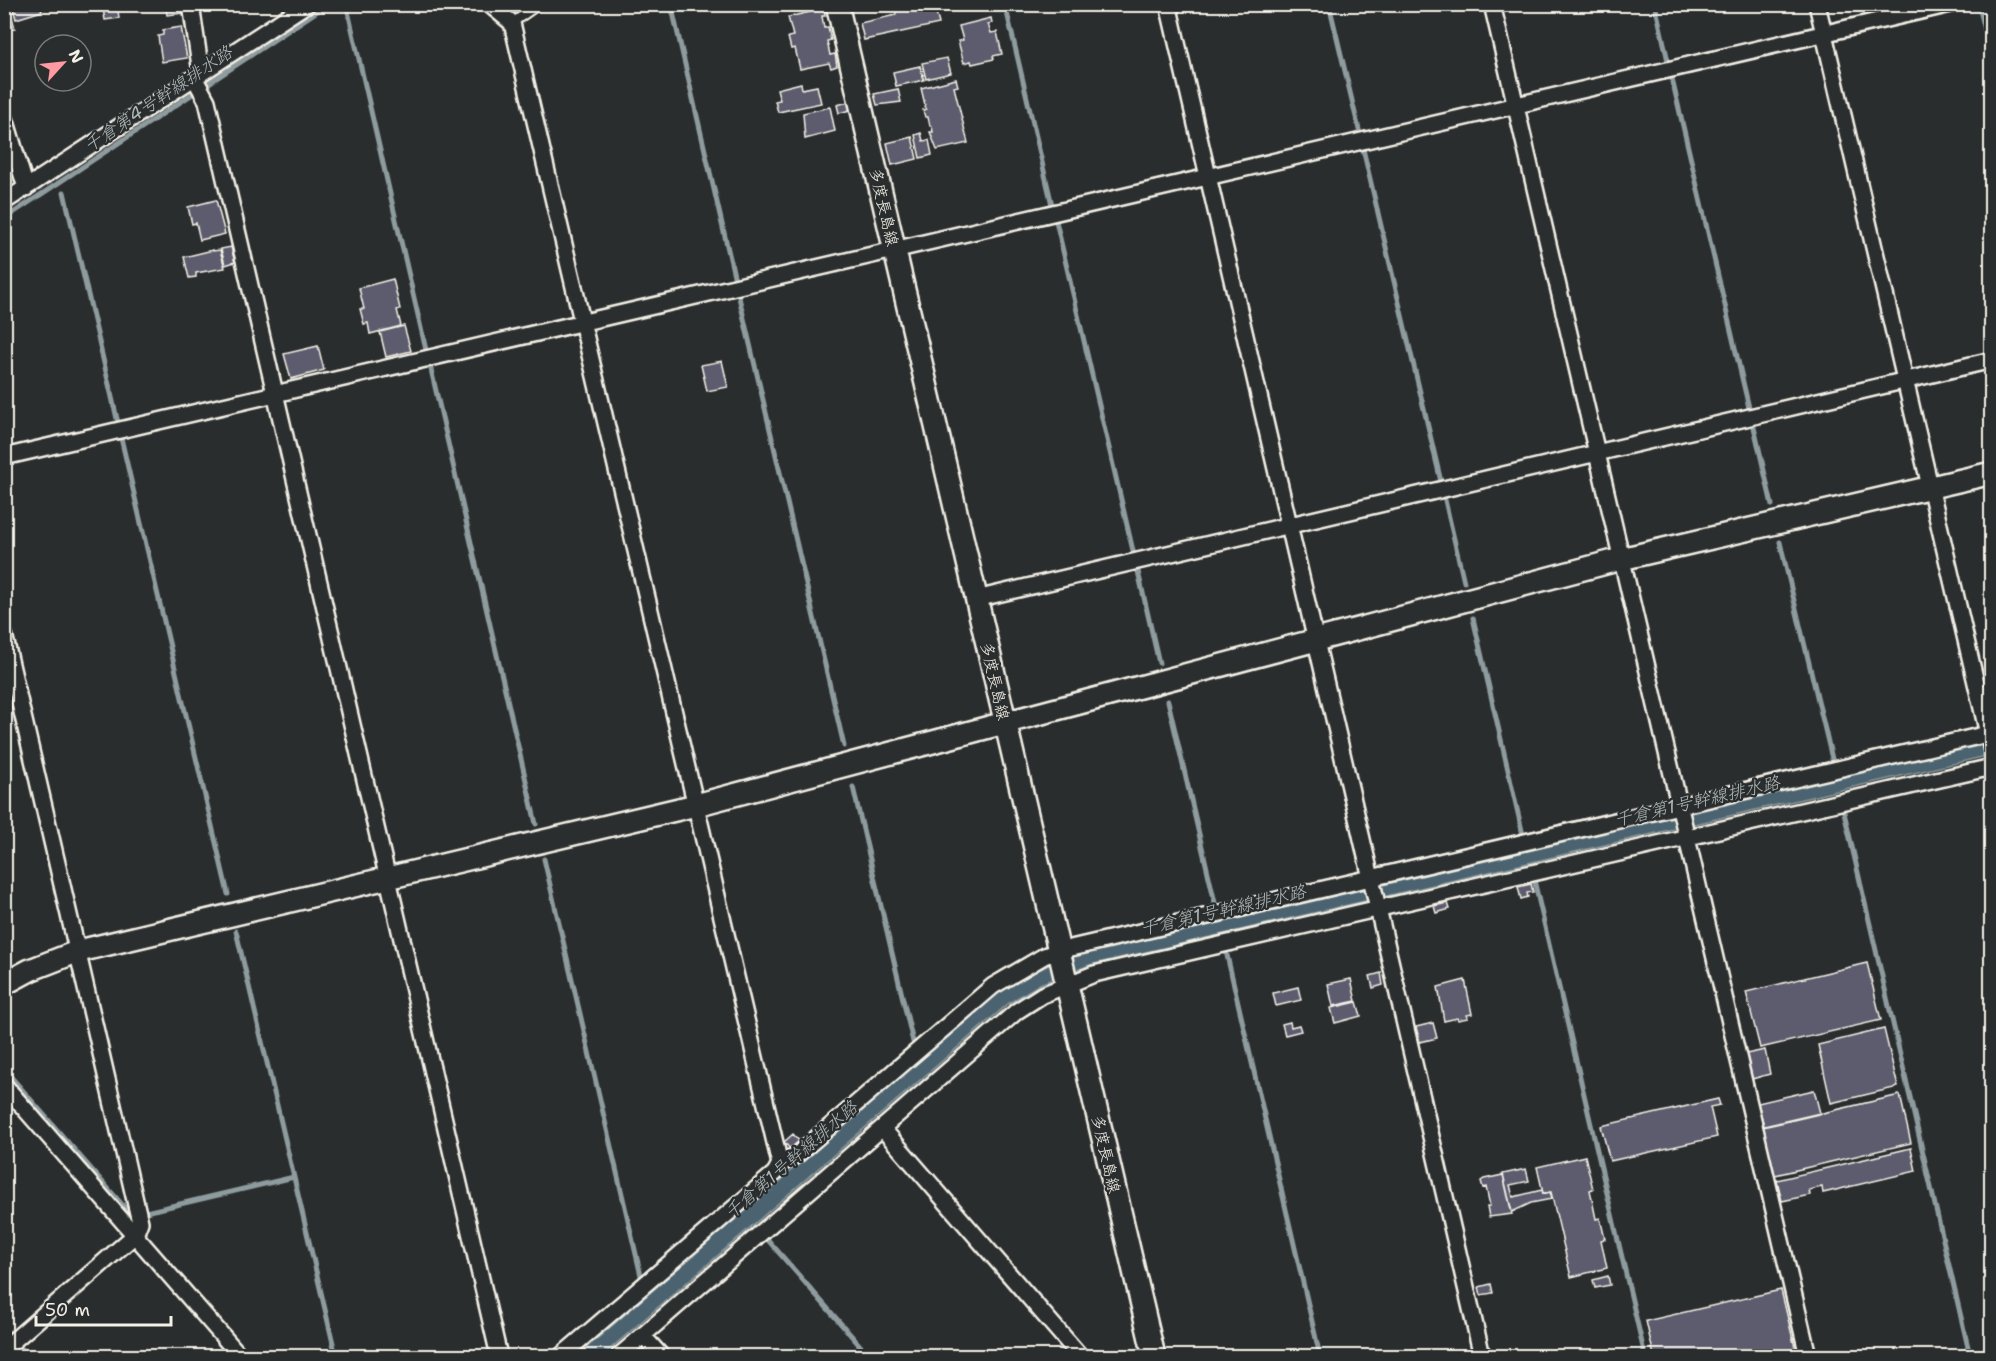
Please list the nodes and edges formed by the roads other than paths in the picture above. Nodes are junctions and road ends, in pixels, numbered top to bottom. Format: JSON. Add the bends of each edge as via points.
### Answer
{"nodes":[{"id":1,"x":191,"y":4,"type":"edge"},
{"id":2,"x":306,"y":4,"type":"edge"},
{"id":3,"x":489,"y":4,"type":"edge"},
{"id":4,"x":539,"y":4,"type":"edge"},
{"id":5,"x":837,"y":4,"type":"edge"},
{"id":6,"x":1168,"y":4,"type":"edge"},
{"id":7,"x":1492,"y":4,"type":"edge"},
{"id":8,"x":1817,"y":4,"type":"edge"},
{"id":9,"x":1951,"y":4,"type":"edge"},
{"id":10,"x":512,"y":23,"type":"junction"},
{"id":11,"x":1824,"y":34,"type":"junction"},
{"id":12,"x":197,"y":78,"type":"junction"},
{"id":13,"x":1516,"y":105,"type":"junction"},
{"id":14,"x":4,"y":115,"type":"edge"},
{"id":15,"x":1208,"y":177,"type":"junction"},
{"id":16,"x":26,"y":188,"type":"junction"},
{"id":17,"x":4,"y":202,"type":"edge"},
{"id":18,"x":894,"y":249,"type":"junction"},
{"id":19,"x":583,"y":323,"type":"junction"},
{"id":20,"x":1992,"y":360,"type":"edge"},
{"id":21,"x":1905,"y":381,"type":"junction"},
{"id":22,"x":275,"y":393,"type":"junction"},
{"id":23,"x":1597,"y":453,"type":"junction"},
{"id":24,"x":4,"y":456,"type":"edge"},
{"id":25,"x":1992,"y":473,"type":"edge"},
{"id":26,"x":1930,"y":487,"type":"junction"},
{"id":27,"x":1288,"y":526,"type":"junction"},
{"id":28,"x":1621,"y":559,"type":"junction"},
{"id":29,"x":976,"y":599,"type":"junction"},
{"id":30,"x":4,"y":634,"type":"edge"},
{"id":31,"x":1315,"y":641,"type":"junction"},
{"id":32,"x":1004,"y":722,"type":"junction"},
{"id":33,"x":1990,"y":739,"type":"edge"},
{"id":34,"x":1992,"y":767,"type":"edge"},
{"id":35,"x":696,"y":805,"type":"junction"},
{"id":36,"x":1679,"y":808,"type":"junction"},
{"id":37,"x":1685,"y":835,"type":"junction"},
{"id":38,"x":387,"y":878,"type":"junction"},
{"id":39,"x":1370,"y":880,"type":"junction"},
{"id":40,"x":1376,"y":906,"type":"junction"},
{"id":41,"x":79,"y":951,"type":"junction"},
{"id":42,"x":1058,"y":953,"type":"junction"},
{"id":43,"x":1065,"y":982,"type":"junction"},
{"id":44,"x":4,"y":984,"type":"edge"},
{"id":45,"x":4,"y":1085,"type":"edge"},
{"id":46,"x":882,"y":1128,"type":"junction"},
{"id":47,"x":780,"y":1164,"type":"junction"},
{"id":48,"x":135,"y":1235,"type":"junction"},
{"id":49,"x":643,"y":1336,"type":"junction"},
{"id":50,"x":4,"y":1348,"type":"edge"},
{"id":51,"x":240,"y":1356,"type":"edge"},
{"id":52,"x":499,"y":1356,"type":"edge"},
{"id":53,"x":561,"y":1356,"type":"edge"},
{"id":54,"x":620,"y":1356,"type":"edge"},
{"id":55,"x":661,"y":1356,"type":"edge"},
{"id":56,"x":1080,"y":1356,"type":"edge"},
{"id":57,"x":1154,"y":1356,"type":"edge"},
{"id":58,"x":1482,"y":1356,"type":"edge"},
{"id":59,"x":1808,"y":1356,"type":"edge"}],
"edges":[{"from":1,"to":12,"type":"street"},
{"from":2,"to":12,"type":"street"},
{"from":3,"to":10,"type":"street"},
{"from":4,"to":10,"type":"lane"},
{"from":5,"to":18,"type":"street","name":"多度長島線"},
{"from":6,"to":15,"type":"street"},
{"from":7,"to":13,"type":"street"},
{"from":8,"to":11,"type":"street"},
{"from":9,"to":11,"type":"street"},
{"from":10,"to":19,"type":"street"},
{"from":11,"to":13,"type":"street"},
{"from":11,"to":21,"type":"street"},
{"from":12,"to":16,"type":"street"},
{"from":12,"to":22,"type":"street","via":[[207,101]]},
{"from":13,"to":15,"type":"street"},
{"from":13,"to":23,"type":"street"},
{"from":14,"to":16,"type":"street"},
{"from":15,"to":18,"type":"street"},
{"from":15,"to":27,"type":"street"},
{"from":16,"to":17,"type":"street"},
{"from":18,"to":19,"type":"street"},
{"from":18,"to":29,"type":"street","name":"多度長島線"},
{"from":19,"to":22,"type":"street"},
{"from":19,"to":35,"type":"street"},
{"from":20,"to":21,"type":"street"},
{"from":21,"to":23,"type":"street"},
{"from":21,"to":26,"type":"street"},
{"from":22,"to":24,"type":"street"},
{"from":22,"to":38,"type":"street"},
{"from":23,"to":27,"type":"street"},
{"from":23,"to":28,"type":"street"},
{"from":25,"to":26,"type":"street"},
{"from":26,"to":28,"type":"street"},
{"from":26,"to":33,"type":"street"},
{"from":27,"to":29,"type":"street"},
{"from":27,"to":31,"type":"street"},
{"from":28,"to":31,"type":"street"},
{"from":28,"to":36,"type":"street"},
{"from":29,"to":32,"type":"street","name":"多度長島線"},
{"from":30,"to":41,"type":"street"},
{"from":31,"to":32,"type":"street"},
{"from":31,"to":39,"type":"street"},
{"from":32,"to":35,"type":"street"},
{"from":32,"to":42,"type":"street","name":"多度長島線"},
{"from":33,"to":36,"type":"street"},
{"from":34,"to":37,"type":"street"},
{"from":35,"to":38,"type":"street"},
{"from":35,"to":47,"type":"street"},
{"from":36,"to":37,"type":"street"},
{"from":36,"to":39,"type":"street"},
{"from":37,"to":40,"type":"street"},
{"from":37,"to":59,"type":"street"},
{"from":38,"to":41,"type":"street"},
{"from":38,"to":52,"type":"street"},
{"from":39,"to":40,"type":"street"},
{"from":39,"to":42,"type":"street"},
{"from":40,"to":43,"type":"street"},
{"from":40,"to":58,"type":"street"},
{"from":41,"to":44,"type":"street"},
{"from":41,"to":48,"type":"street","via":[[140,1222]]},
{"from":42,"to":43,"type":"street","name":"多度長島線"},
{"from":42,"to":47,"type":"street","via":[[1025,966],[993,986],[798,1154]]},
{"from":43,"to":46,"type":"street","via":[[1017,1011]]},
{"from":43,"to":57,"type":"street","name":"多度長島線"},
{"from":45,"to":48,"type":"street"},
{"from":46,"to":49,"type":"street"},
{"from":46,"to":56,"type":"street"},
{"from":47,"to":53,"type":"street","via":[[775,1173]]},
{"from":48,"to":50,"type":"street"},
{"from":48,"to":51,"type":"street"},
{"from":49,"to":54,"type":"street"},
{"from":49,"to":55,"type":"street"}]}
